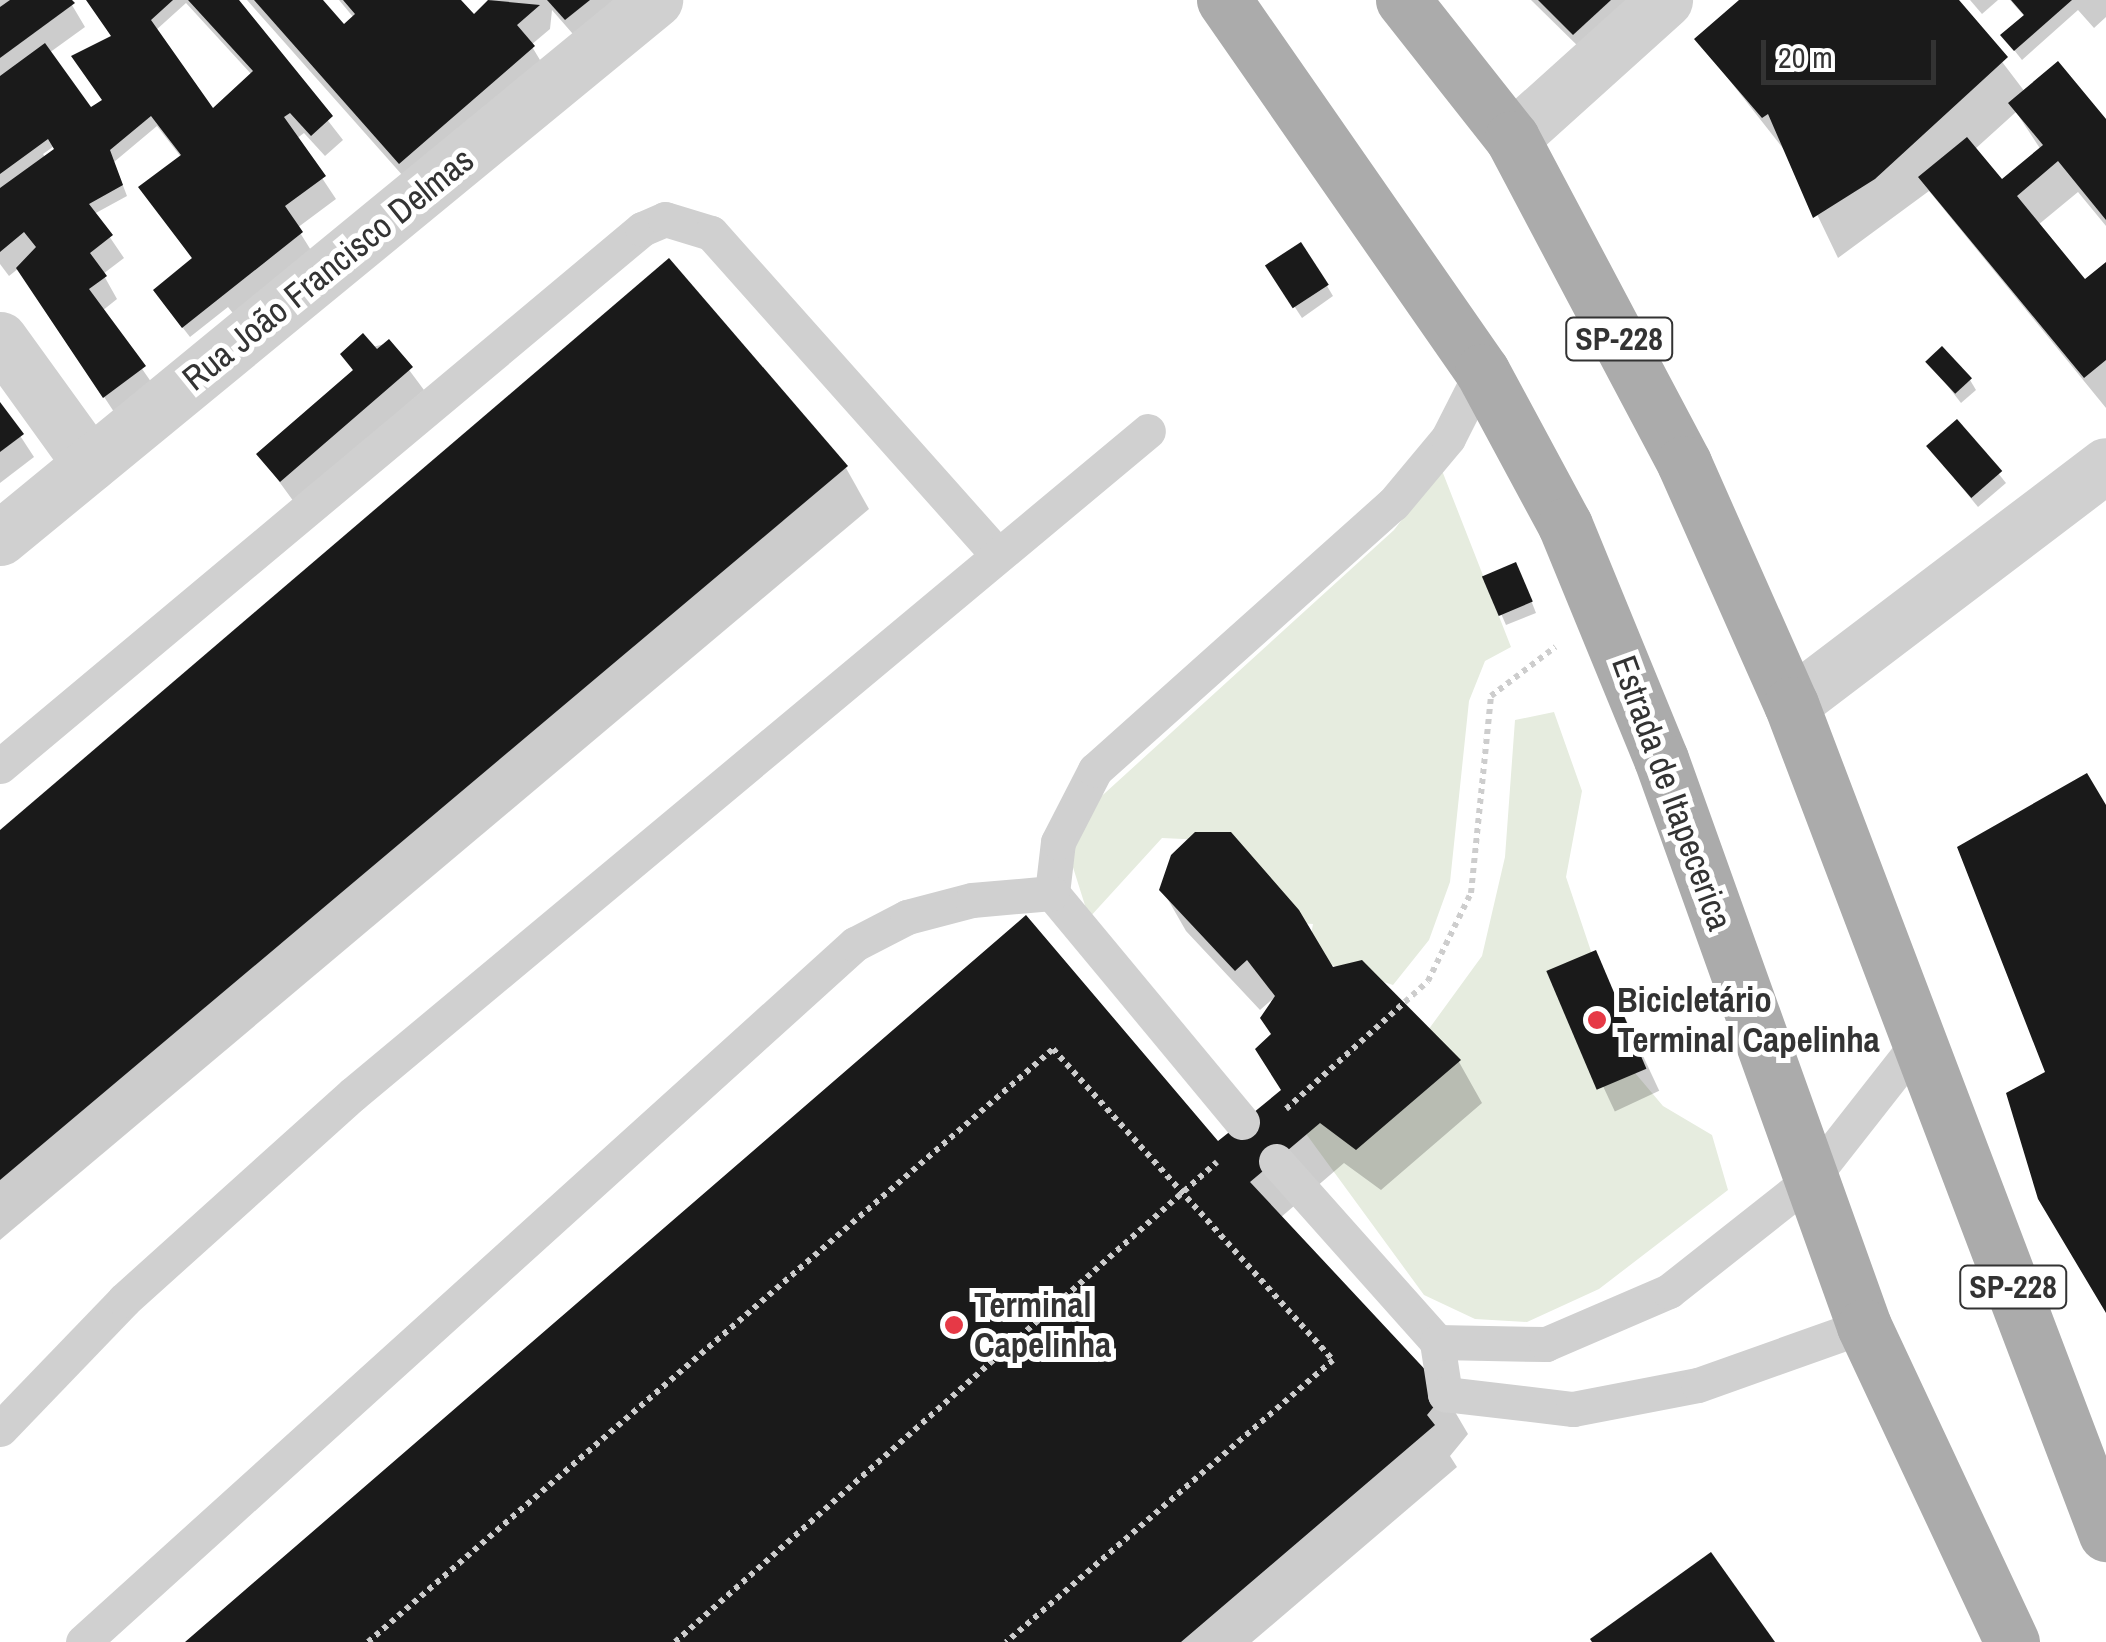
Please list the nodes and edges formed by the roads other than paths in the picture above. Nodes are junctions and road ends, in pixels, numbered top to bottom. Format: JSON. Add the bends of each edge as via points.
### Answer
{"nodes":[{"id":1,"x":655,"y":0,"type":"edge"},
{"id":2,"x":1224,"y":0,"type":"edge"},
{"id":3,"x":1403,"y":0,"type":"edge"},
{"id":4,"x":1665,"y":0,"type":"edge"},
{"id":5,"x":1512,"y":138,"type":"junction"},
{"id":6,"x":0,"y":339,"type":"edge"},
{"id":7,"x":1482,"y":371,"type":"junction"},
{"id":8,"x":1148,"y":431,"type":"dead end"},
{"id":9,"x":90,"y":464,"type":"junction"},
{"id":10,"x":2106,"y":464,"type":"edge"},
{"id":11,"x":0,"y":538,"type":"edge"},
{"id":12,"x":994,"y":550,"type":"junction"},
{"id":13,"x":1791,"y":704,"type":"junction"},
{"id":14,"x":0,"y":766,"type":"edge"},
{"id":15,"x":1052,"y":892,"type":"junction"},
{"id":16,"x":1920,"y":1040,"type":"junction"},
{"id":17,"x":1247,"y":1133,"type":"road end"},
{"id":18,"x":1276,"y":1161,"type":"dead end"},
{"id":19,"x":1811,"y":1179,"type":"junction"},
{"id":20,"x":1864,"y":1326,"type":"junction"},
{"id":21,"x":1436,"y":1342,"type":"junction"},
{"id":22,"x":0,"y":1430,"type":"edge"},
{"id":23,"x":2106,"y":1534,"type":"edge"},
{"id":24,"x":2012,"y":1632,"type":"edge"},
{"id":25,"x":82,"y":1642,"type":"edge"}],
"edges":[{"from":1,"to":9,"type":"street","name":"Rua João Francisco Delmas"},
{"from":2,"to":7,"type":"main road","name":"Estrada de Itapecerica"},
{"from":3,"to":5,"type":"main road","number":"SP-228"},
{"from":4,"to":5,"type":"street"},
{"from":5,"to":13,"type":"main road","number":"SP-228","via":[[1684,463]]},
{"from":6,"to":9,"type":"street"},
{"from":7,"to":15,"type":"lane","via":[[1448,438],[1393,504],[1095,770],[1071,804]]},
{"from":7,"to":19,"type":"main road","name":"Estrada de Itapecerica","via":[[1604,610]]},
{"from":8,"to":12,"type":"lane"},
{"from":9,"to":11,"type":"street","name":"Rua João Francisco Delmas"},
{"from":10,"to":13,"type":"street"},
{"from":12,"to":14,"type":"lane","via":[[712,233],[665,220],[642,229]]},
{"from":12,"to":22,"type":"lane","via":[[353,1094],[124,1300]]},
{"from":13,"to":16,"type":"main road","number":"SP-228"},
{"from":15,"to":17,"type":"lane","via":[[1172,1064]]},
{"from":15,"to":25,"type":"lane","via":[[972,900],[907,917],[855,944]]},
{"from":16,"to":19,"type":"lane"},
{"from":16,"to":23,"type":"main road","number":"SP-228"},
{"from":18,"to":21,"type":"lane","via":[[1318,1234]]},
{"from":19,"to":20,"type":"main road","name":"Estrada de Itapecerica"},
{"from":19,"to":21,"type":"lane","via":[[1668,1291],[1598,1324],[1546,1344]]},
{"from":20,"to":21,"type":"lane","via":[[1698,1385],[1574,1409],[1446,1394]]},
{"from":20,"to":24,"type":"main road","name":"Estrada de Itapecerica"}]}
